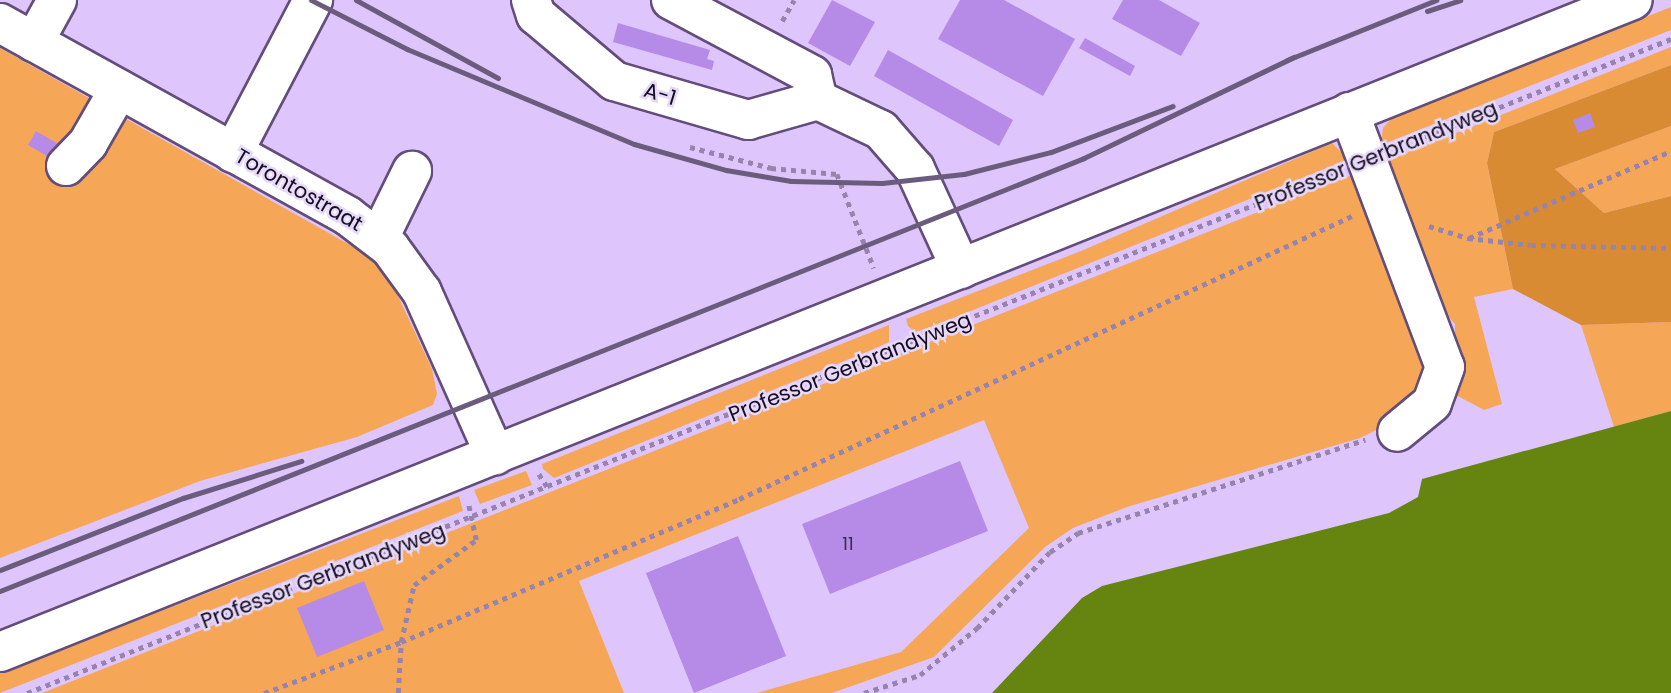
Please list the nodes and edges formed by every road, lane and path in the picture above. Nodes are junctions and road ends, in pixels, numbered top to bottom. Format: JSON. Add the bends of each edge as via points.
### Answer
{"nodes":[{"id":1,"x":57,"y":0,"type":"edge"},
{"id":2,"x":313,"y":0,"type":"edge"},
{"id":3,"x":531,"y":0,"type":"edge"},
{"id":4,"x":671,"y":0,"type":"edge"},
{"id":5,"x":1633,"y":0,"type":"edge"},
{"id":6,"x":0,"y":23,"type":"edge"},
{"id":7,"x":1671,"y":38,"type":"edge"},
{"id":8,"x":34,"y":42,"type":"junction"},
{"id":9,"x":119,"y":89,"type":"junction"},
{"id":10,"x":818,"y":100,"type":"junction"},
{"id":11,"x":1349,"y":112,"type":"junction"},
{"id":12,"x":690,"y":147,"type":"dead end"},
{"id":13,"x":1671,"y":151,"type":"edge"},
{"id":14,"x":233,"y":153,"type":"junction"},
{"id":15,"x":1368,"y":159,"type":"junction"},
{"id":16,"x":66,"y":166,"type":"dead end"},
{"id":17,"x":412,"y":171,"type":"dead end"},
{"id":18,"x":1388,"y":208,"type":"junction"},
{"id":19,"x":379,"y":238,"type":"junction"},
{"id":20,"x":1468,"y":238,"type":"junction"},
{"id":21,"x":1671,"y":248,"type":"edge"},
{"id":22,"x":961,"y":269,"type":"junction"},
{"id":23,"x":886,"y":298,"type":"junction"},
{"id":24,"x":908,"y":344,"type":"junction"},
{"id":25,"x":1396,"y":432,"type":"joint"},
{"id":26,"x":495,"y":456,"type":"junction"},
{"id":27,"x":469,"y":519,"type":"junction"},
{"id":28,"x":401,"y":642,"type":"junction"},
{"id":29,"x":0,"y":652,"type":"edge"},
{"id":30,"x":27,"y":693,"type":"edge"},
{"id":31,"x":264,"y":693,"type":"edge"},
{"id":32,"x":398,"y":693,"type":"edge"},
{"id":33,"x":864,"y":693,"type":"edge"}],
"edges":[{"from":1,"to":8,"type":"street"},
{"from":2,"to":14,"type":"street"},
{"from":3,"to":10,"type":"street","name":"A-1","via":[[536,15],[614,80],[748,120]]},
{"from":4,"to":10,"type":"street","via":[[812,75]]},
{"from":5,"to":11,"type":"street"},
{"from":6,"to":8,"type":"street","name":"Torontostraat"},
{"from":7,"to":15,"type":"path","name":"Professor Gerbrandyweg"},
{"from":8,"to":9,"type":"street","name":"Torontostraat"},
{"from":9,"to":14,"type":"street","name":"Torontostraat"},
{"from":9,"to":16,"type":"street","via":[[89,143]]},
{"from":10,"to":22,"type":"street","via":[[881,130],[904,151]]},
{"from":11,"to":15,"type":"street"},
{"from":11,"to":22,"type":"street"},
{"from":12,"to":23,"type":"path","via":[[771,168],[837,174]]},
{"from":13,"to":20,"type":"path"},
{"from":14,"to":19,"type":"street","name":"Torontostraat"},
{"from":15,"to":18,"type":"street"},
{"from":15,"to":24,"type":"path","name":"Professor Gerbrandyweg"},
{"from":17,"to":19,"type":"street"},
{"from":18,"to":20,"type":"path"},
{"from":18,"to":25,"type":"street","via":[[1445,366],[1432,403]]},
{"from":18,"to":28,"type":"path","via":[[739,499]]},
{"from":19,"to":26,"type":"street","name":"Torontostraat","via":[[401,259],[422,292]]},
{"from":20,"to":21,"type":"path","via":[[1531,245]]},
{"from":22,"to":23,"type":"street"},
{"from":23,"to":24,"type":"path"},
{"from":23,"to":26,"type":"street"},
{"from":24,"to":27,"type":"path","name":"Professor Gerbrandyweg"},
{"from":25,"to":33,"type":"path","via":[[1078,533],[1050,552],[977,628],[920,675]]},
{"from":26,"to":29,"type":"street"},
{"from":27,"to":28,"type":"path","via":[[476,540],[414,585]]},
{"from":27,"to":30,"type":"path","name":"Professor Gerbrandyweg"},
{"from":28,"to":31,"type":"path"},
{"from":28,"to":32,"type":"path"}]}
